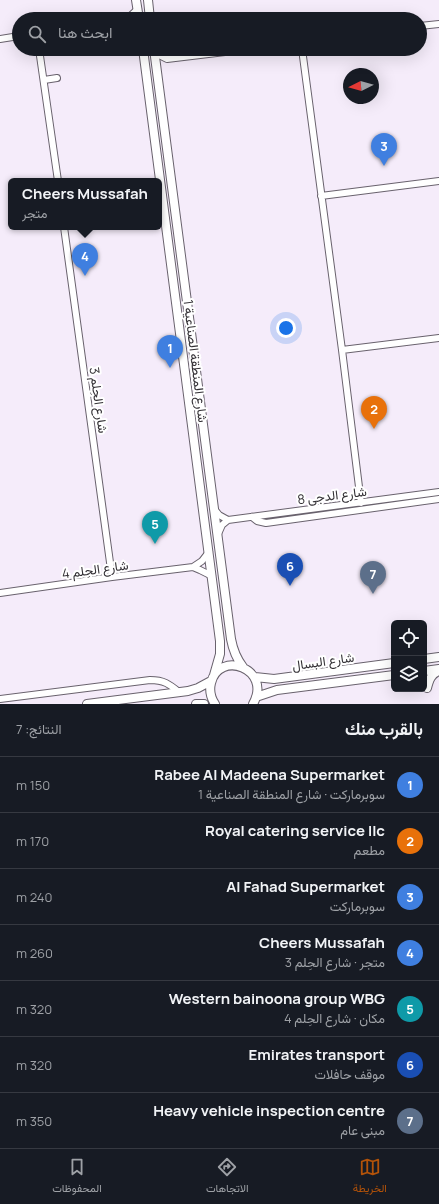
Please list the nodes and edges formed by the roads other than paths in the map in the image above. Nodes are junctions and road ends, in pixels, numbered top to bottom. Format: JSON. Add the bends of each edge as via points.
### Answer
{"nodes":[{"id":1,"x":136,"y":0,"type":"edge"},
{"id":2,"x":148,"y":0,"type":"edge"},
{"id":3,"x":138,"y":10,"type":"joint"},
{"id":4,"x":136,"y":12,"type":"edge"},
{"id":5,"x":149,"y":12,"type":"edge"},
{"id":6,"x":439,"y":24,"type":"edge"},
{"id":7,"x":427,"y":25,"type":"edge"},
{"id":8,"x":12,"y":37,"type":"edge"},
{"id":9,"x":0,"y":39,"type":"edge"},
{"id":10,"x":40,"y":56,"type":"edge"},
{"id":11,"x":144,"y":56,"type":"edge"},
{"id":12,"x":155,"y":56,"type":"edge"},
{"id":13,"x":161,"y":56,"type":"edge"},
{"id":14,"x":192,"y":56,"type":"edge"},
{"id":15,"x":303,"y":56,"type":"edge"},
{"id":16,"x":167,"y":59,"type":"junction"},
{"id":17,"x":158,"y":76,"type":"junction"},
{"id":18,"x":57,"y":78,"type":"dead end"},
{"id":19,"x":44,"y":80,"type":"junction"},
{"id":20,"x":58,"y":178,"type":"edge"},
{"id":21,"x":160,"y":178,"type":"edge"},
{"id":22,"x":439,"y":181,"type":"edge"},
{"id":23,"x":162,"y":194,"type":"edge"},
{"id":24,"x":321,"y":196,"type":"junction"},
{"id":25,"x":64,"y":230,"type":"edge"},
{"id":26,"x":439,"y":338,"type":"edge"},
{"id":27,"x":342,"y":350,"type":"junction"},
{"id":28,"x":439,"y":492,"type":"edge"},
{"id":29,"x":439,"y":500,"type":"edge"},
{"id":30,"x":361,"y":503,"type":"junction"},
{"id":31,"x":214,"y":509,"type":"junction"},
{"id":32,"x":252,"y":517,"type":"junction"},
{"id":33,"x":228,"y":520,"type":"junction"},
{"id":34,"x":217,"y":534,"type":"junction"},
{"id":35,"x":209,"y":552,"type":"junction"},
{"id":36,"x":193,"y":567,"type":"junction"},
{"id":37,"x":212,"y":576,"type":"junction"},
{"id":38,"x":112,"y":577,"type":"junction"},
{"id":39,"x":0,"y":593,"type":"edge"},
{"id":40,"x":439,"y":657,"type":"edge"},
{"id":41,"x":427,"y":659,"type":"edge"},
{"id":42,"x":391,"y":663,"type":"edge"},
{"id":43,"x":243,"y":667,"type":"junction"},
{"id":44,"x":439,"y":670,"type":"edge"},
{"id":45,"x":427,"y":671,"type":"edge"},
{"id":46,"x":391,"y":675,"type":"edge"},
{"id":47,"x":382,"y":676,"type":"junction"},
{"id":48,"x":213,"y":678,"type":"junction"},
{"id":49,"x":255,"y":678,"type":"junction"},
{"id":50,"x":391,"y":678,"type":"edge"},
{"id":51,"x":427,"y":688,"type":"edge"},
{"id":52,"x":179,"y":692,"type":"junction"},
{"id":53,"x":0,"y":699,"type":"edge"},
{"id":54,"x":254,"y":702,"type":"edge"},
{"id":55,"x":87,"y":704,"type":"edge"},
{"id":56,"x":196,"y":704,"type":"edge"},
{"id":57,"x":204,"y":704,"type":"edge"},
{"id":58,"x":215,"y":704,"type":"edge"}],
"edges":[{"from":1,"to":3,"type":"street"},
{"from":2,"to":5,"type":"street"},
{"from":3,"to":4,"type":"street"},
{"from":6,"to":7,"type":"street"},
{"from":8,"to":9,"type":"street"},
{"from":10,"to":19,"type":"street"},
{"from":11,"to":21,"type":"street","name":"شارع المنطقة الصناعية 1"},
{"from":12,"to":17,"type":"street","name":"شارع المنطقة الصناعية 1"},
{"from":13,"to":16,"type":"street"},
{"from":14,"to":16,"type":"street"},
{"from":15,"to":24,"type":"street"},
{"from":16,"to":17,"type":"street"},
{"from":17,"to":31,"type":"street","name":"شارع المنطقة الصناعية 1"},
{"from":18,"to":19,"type":"street"},
{"from":19,"to":20,"type":"street"},
{"from":22,"to":24,"type":"street"},
{"from":23,"to":35,"type":"street","name":"شارع المنطقة الصناعية 1"},
{"from":24,"to":27,"type":"street"},
{"from":25,"to":38,"type":"street","name":"شارع الحِلم 3"},
{"from":26,"to":27,"type":"street"},
{"from":27,"to":30,"type":"street"},
{"from":28,"to":30,"type":"street","name":"شارع الدجى 8"},
{"from":29,"to":32,"type":"street","via":[[266,523],[259,523]]},
{"from":30,"to":32,"type":"street","name":"شارع الدجى 8"},
{"from":31,"to":33,"type":"street"},
{"from":31,"to":34,"type":"street","name":"شارع المنطقة الصناعية 1"},
{"from":32,"to":33,"type":"street","name":"شارع الدجى 8"},
{"from":33,"to":34,"type":"street"},
{"from":34,"to":43,"type":"street","name":"شارع المنطقة الصناعية 1","via":[[233,650]]},
{"from":35,"to":36,"type":"street"},
{"from":35,"to":37,"type":"street","name":"شارع المنطقة الصناعية 1"},
{"from":36,"to":37,"type":"street"},
{"from":36,"to":38,"type":"street","name":"شارع الحِلم 4"},
{"from":37,"to":48,"type":"street","name":"شارع المنطقة الصناعية 1","via":[[220,641],[220,654]]},
{"from":38,"to":39,"type":"street","name":"شارع الحِلم 4"},
{"from":40,"to":41,"type":"street"},
{"from":42,"to":49,"type":"street","name":"شارع البسال","via":[[274,679]]},
{"from":43,"to":48,"type":"street","via":[[230,665],[219,670]]},
{"from":43,"to":49,"type":"street","name":"شارع المنطقة الصناعية 1"},
{"from":44,"to":45,"type":"street"},
{"from":44,"to":51,"type":"street","via":[[432,676]]},
{"from":46,"to":47,"type":"street","name":"شارع البسال"},
{"from":47,"to":50,"type":"street"},
{"from":47,"to":54,"type":"street","name":"شارع البسال","via":[[277,690]]},
{"from":48,"to":52,"type":"street","via":[[198,688]]},
{"from":48,"to":58,"type":"street","via":[[210,694]]},
{"from":49,"to":54,"type":"street","via":[[258,691]]},
{"from":52,"to":53,"type":"street","via":[[168,683],[150,680]]},
{"from":52,"to":55,"type":"street"},
{"from":56,"to":57,"type":"street"}]}
